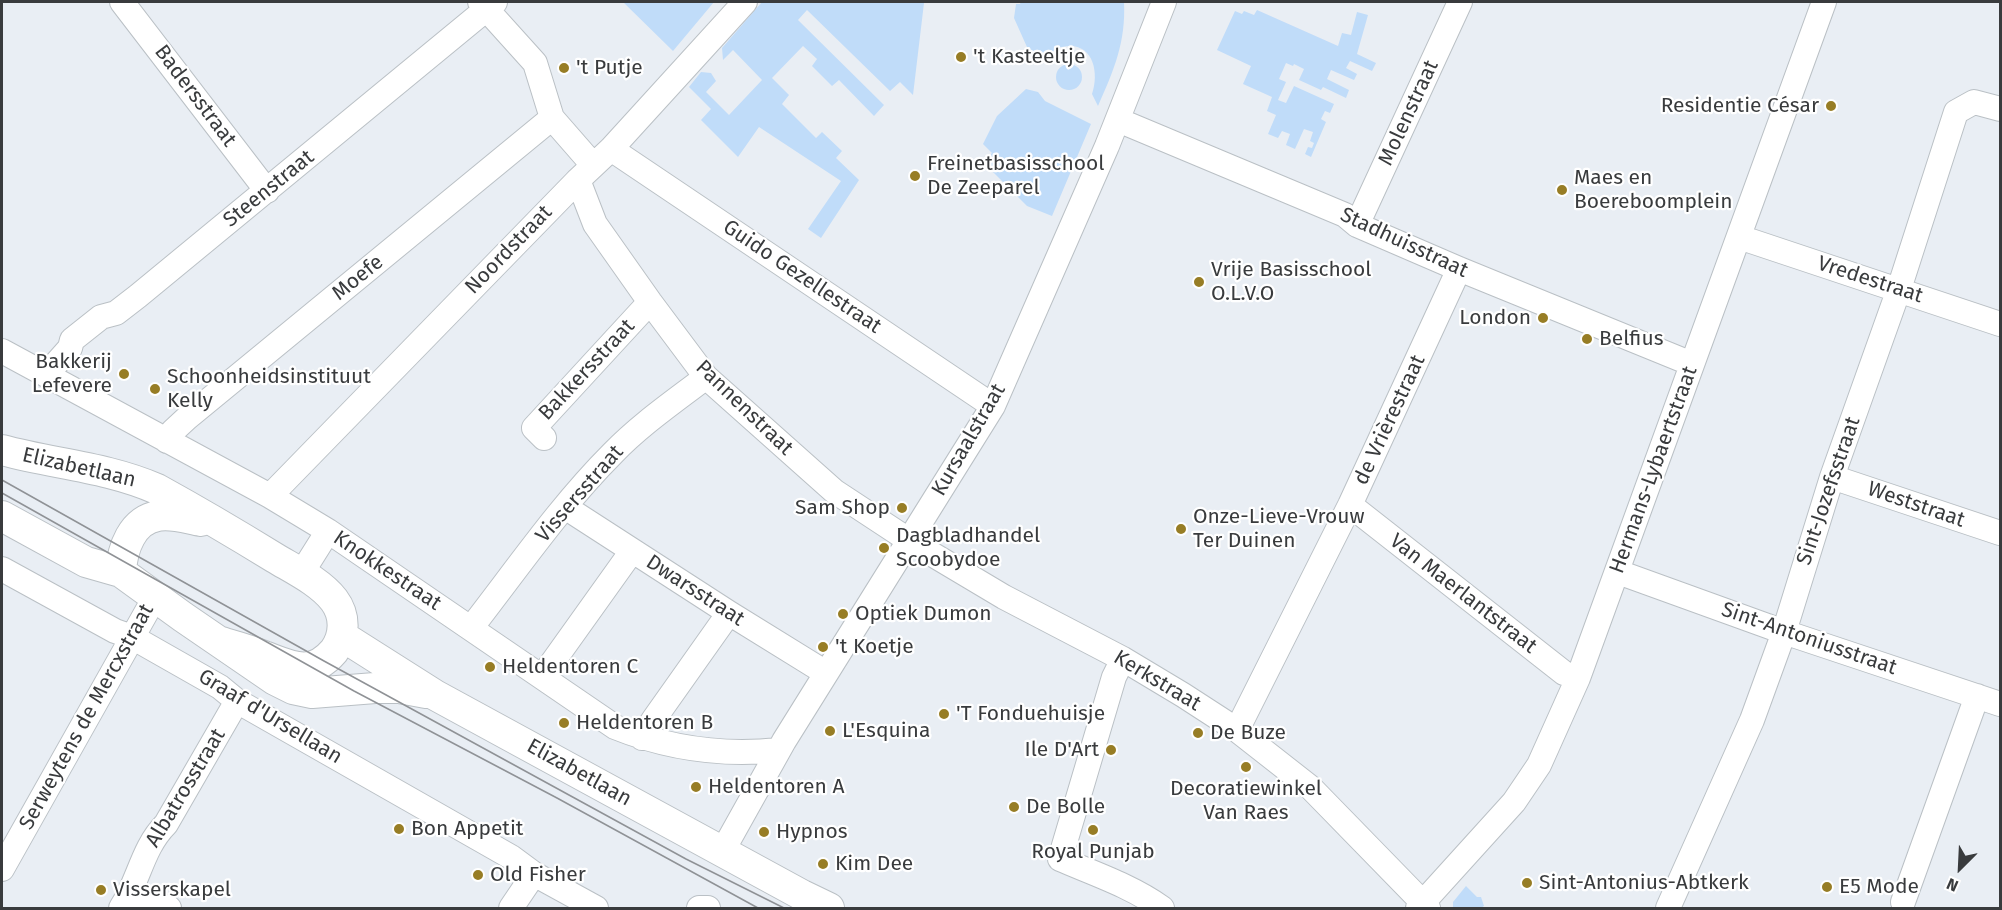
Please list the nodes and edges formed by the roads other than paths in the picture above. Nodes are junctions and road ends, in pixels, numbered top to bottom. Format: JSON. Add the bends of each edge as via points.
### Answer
{"nodes":[{"id":1,"x":122,"y":2,"type":"edge"},
{"id":2,"x":745,"y":2,"type":"edge"},
{"id":3,"x":1164,"y":2,"type":"edge"},
{"id":4,"x":1460,"y":2,"type":"edge"},
{"id":5,"x":1824,"y":2,"type":"edge"},
{"id":6,"x":488,"y":4,"type":"edge"},
{"id":7,"x":2001,"y":109,"type":"edge"},
{"id":8,"x":552,"y":118,"type":"junction"},
{"id":9,"x":1118,"y":120,"type":"junction"},
{"id":10,"x":611,"y":148,"type":"junction"},
{"id":11,"x":585,"y":173,"type":"junction"},
{"id":12,"x":267,"y":190,"type":"junction"},
{"id":13,"x":1357,"y":225,"type":"junction"},
{"id":14,"x":1739,"y":237,"type":"junction"},
{"id":15,"x":1459,"y":269,"type":"junction"},
{"id":16,"x":1899,"y":289,"type":"junction"},
{"id":17,"x":650,"y":302,"type":"junction"},
{"id":18,"x":2001,"y":324,"type":"edge"},
{"id":19,"x":2,"y":351,"type":"edge"},
{"id":20,"x":1692,"y":364,"type":"junction"},
{"id":21,"x":46,"y":375,"type":"junction"},
{"id":22,"x":706,"y":377,"type":"junction"},
{"id":23,"x":993,"y":406,"type":"junction"},
{"id":24,"x":544,"y":438,"type":"dead end"},
{"id":25,"x":167,"y":441,"type":"junction"},
{"id":26,"x":2,"y":450,"type":"edge"},
{"id":27,"x":1832,"y":477,"type":"junction"},
{"id":28,"x":270,"y":496,"type":"junction"},
{"id":29,"x":1350,"y":505,"type":"junction"},
{"id":30,"x":565,"y":507,"type":"junction"},
{"id":31,"x":2,"y":516,"type":"edge"},
{"id":32,"x":219,"y":524,"type":"junction"},
{"id":33,"x":328,"y":531,"type":"junction"},
{"id":34,"x":2001,"y":533,"type":"edge"},
{"id":35,"x":910,"y":541,"type":"junction"},
{"id":36,"x":632,"y":551,"type":"junction"},
{"id":37,"x":2,"y":569,"type":"edge"},
{"id":38,"x":121,"y":572,"type":"junction"},
{"id":39,"x":1618,"y":572,"type":"junction"},
{"id":40,"x":301,"y":574,"type":"junction"},
{"id":41,"x":155,"y":597,"type":"junction"},
{"id":42,"x":729,"y":614,"type":"junction"},
{"id":43,"x":471,"y":628,"type":"junction"},
{"id":44,"x":1784,"y":632,"type":"junction"},
{"id":45,"x":342,"y":636,"type":"junction"},
{"id":46,"x":132,"y":637,"type":"junction"},
{"id":47,"x":221,"y":642,"type":"junction"},
{"id":48,"x":1123,"y":659,"type":"junction"},
{"id":49,"x":826,"y":673,"type":"junction"},
{"id":50,"x":542,"y":677,"type":"junction"},
{"id":51,"x":1578,"y":678,"type":"junction"},
{"id":52,"x":435,"y":695,"type":"junction"},
{"id":53,"x":1977,"y":696,"type":"junction"},
{"id":54,"x":237,"y":701,"type":"junction"},
{"id":55,"x":2001,"y":704,"type":"edge"},
{"id":56,"x":1236,"y":730,"type":"junction"},
{"id":57,"x":642,"y":738,"type":"junction"},
{"id":58,"x":778,"y":750,"type":"junction"},
{"id":59,"x":722,"y":852,"type":"junction"},
{"id":60,"x":5,"y":854,"type":"edge"},
{"id":61,"x":534,"y":874,"type":"junction"},
{"id":62,"x":1904,"y":902,"type":"dead end"},
{"id":63,"x":125,"y":903,"type":"edge"},
{"id":64,"x":1423,"y":907,"type":"edge"},
{"id":65,"x":169,"y":909,"type":"edge"},
{"id":66,"x":511,"y":909,"type":"edge"},
{"id":67,"x":596,"y":909,"type":"edge"},
{"id":68,"x":829,"y":909,"type":"edge"},
{"id":69,"x":1162,"y":909,"type":"edge"},
{"id":70,"x":1668,"y":909,"type":"edge"}],
"edges":[{"from":1,"to":12,"type":"street","name":"Badersstraat"},
{"from":2,"to":10,"type":"street","name":"Noordstraat"},
{"from":3,"to":9,"type":"street","name":"Kursaalstraat"},
{"from":4,"to":13,"type":"street","name":"Molenstraat"},
{"from":5,"to":14,"type":"street","name":"Hermans-Lybaertstraat"},
{"from":6,"to":8,"type":"street","name":"Pannenstraat","via":[[535,63]]},
{"from":6,"to":12,"type":"street","name":"Steenstraat"},
{"from":7,"to":16,"type":"street","name":"Sint-Jozefsstraat","via":[[1974,102],[1956,112]]},
{"from":8,"to":11,"type":"street","name":"Pannenstraat"},
{"from":8,"to":25,"type":"street","name":"Moefe","via":[[187,417]]},
{"from":9,"to":13,"type":"street","name":"Stadhuisstraat","via":[[1345,215]]},
{"from":9,"to":23,"type":"street","name":"Kursaalstraat"},
{"from":10,"to":11,"type":"street","name":"Noordstraat"},
{"from":10,"to":23,"type":"street","name":"Guido Gezellestraat"},
{"from":11,"to":17,"type":"street","name":"Pannenstraat","via":[[595,224]]},
{"from":11,"to":28,"type":"street","name":"Noordstraat"},
{"from":12,"to":21,"type":"street","name":"Steenstraat","via":[[116,313],[101,317],[72,340],[70,348]]},
{"from":13,"to":15,"type":"street","name":"Stadhuisstraat"},
{"from":14,"to":16,"type":"street","name":"Vredestraat"},
{"from":14,"to":20,"type":"street","name":"Hermans-Lybaertstraat"},
{"from":15,"to":20,"type":"street","name":"Stadhuisstraat"},
{"from":15,"to":29,"type":"street","name":"de Vrièrestraat"},
{"from":16,"to":18,"type":"street","name":"Vredestraat"},
{"from":16,"to":27,"type":"street","name":"Sint-Jozefsstraat"},
{"from":17,"to":22,"type":"street","name":"Pannenstraat"},
{"from":17,"to":24,"type":"street","name":"Bakkersstraat","via":[[534,428]]},
{"from":19,"to":21,"type":"street","name":"Knokkestraat"},
{"from":20,"to":39,"type":"street","name":"Hermans-Lybaertstraat"},
{"from":21,"to":25,"type":"street","name":"Knokkestraat"},
{"from":22,"to":30,"type":"street","name":"Vissersstraat","via":[[613,452]]},
{"from":22,"to":35,"type":"street","name":"Pannenstraat","via":[[834,491]]},
{"from":23,"to":35,"type":"street","name":"Kursaalstraat"},
{"from":25,"to":28,"type":"street","name":"Knokkestraat"},
{"from":26,"to":32,"type":"main road","name":"Elizabetlaan","via":[[133,478]]},
{"from":27,"to":34,"type":"street","name":"Weststraat"},
{"from":27,"to":44,"type":"street","name":"Sint-Jozefsstraat"},
{"from":28,"to":33,"type":"street","name":"Knokkestraat"},
{"from":29,"to":51,"type":"street","name":"Van Maerlantstraat","via":[[1564,673]]},
{"from":29,"to":56,"type":"street","name":"de Vrièrestraat"},
{"from":30,"to":36,"type":"street","name":"Dwarsstraat"},
{"from":30,"to":43,"type":"street","name":"Vissersstraat"},
{"from":31,"to":38,"type":"main road","name":"Elizabetlaan","via":[[86,562]]},
{"from":32,"to":38,"type":"main road","name":"Elizabetlaan","via":[[160,515],[147,519],[124,549]]},
{"from":32,"to":40,"type":"main road","name":"Elizabetlaan"},
{"from":33,"to":40,"type":"street"},
{"from":33,"to":43,"type":"street","name":"Knokkestraat"},
{"from":35,"to":48,"type":"street","name":"Kerkstraat","via":[[1004,597]]},
{"from":35,"to":49,"type":"street","name":"Kursaalstraat"},
{"from":36,"to":42,"type":"street","name":"Dwarsstraat"},
{"from":36,"to":50,"type":"street"},
{"from":37,"to":46,"type":"street","name":"Graaf d'Ursellaan"},
{"from":38,"to":41,"type":"main road","name":"Elizabetlaan"},
{"from":39,"to":44,"type":"street","name":"Sint-Antoniusstraat"},
{"from":39,"to":51,"type":"street","name":"Hermans-Lybaertstraat"},
{"from":40,"to":45,"type":"main road","name":"Elizabetlaan","via":[[335,601],[342,618]]},
{"from":41,"to":46,"type":"street","name":"Serweytens de Mercxstraat"},
{"from":41,"to":47,"type":"main road","name":"Elizabetlaan"},
{"from":42,"to":49,"type":"street","name":"Dwarsstraat"},
{"from":42,"to":57,"type":"street"},
{"from":43,"to":50,"type":"street","name":"Knokkestraat"},
{"from":44,"to":53,"type":"street","name":"Sint-Antoniusstraat"},
{"from":44,"to":70,"type":"street","name":"Sint-Jozefsstraat","via":[[1752,720]]},
{"from":45,"to":47,"type":"main road","name":"Elizabetlaan","via":[[324,661],[306,668],[291,668]]},
{"from":45,"to":52,"type":"main road","name":"Elizabetlaan"},
{"from":46,"to":54,"type":"street","name":"Graaf d'Ursellaan","via":[[220,687]]},
{"from":46,"to":60,"type":"street","name":"Serweytens de Mercxstraat"},
{"from":47,"to":52,"type":"main road","name":"Elizabetlaan","via":[[275,680],[312,693],[399,688]]},
{"from":48,"to":56,"type":"street","name":"Kerkstraat"},
{"from":48,"to":69,"type":"street","via":[[1114,677],[1060,859],[1127,888]]},
{"from":49,"to":58,"type":"street","name":"Kursaalstraat"},
{"from":50,"to":57,"type":"street","name":"Knokkestraat","via":[[601,720]]},
{"from":51,"to":64,"type":"street","name":"Hermans-Lybaertstraat","via":[[1539,765],[1514,802]]},
{"from":52,"to":59,"type":"main road","name":"Elizabetlaan"},
{"from":53,"to":55,"type":"street","name":"Sint-Antoniusstraat"},
{"from":53,"to":62,"type":"street"},
{"from":54,"to":61,"type":"street","name":"Graaf d'Ursellaan","via":[[511,857]]},
{"from":54,"to":63,"type":"street","name":"Albatrosstraat","via":[[158,832]]},
{"from":56,"to":64,"type":"street","name":"Kerkstraat","via":[[1311,788]]},
{"from":57,"to":58,"type":"street","name":"Knokkestraat","via":[[705,751]]},
{"from":58,"to":59,"type":"street","name":"Kursaalstraat"},
{"from":59,"to":68,"type":"main road","name":"Elizabetlaan"},
{"from":61,"to":66,"type":"street"},
{"from":61,"to":67,"type":"street","name":"Graaf d'Ursellaan"},
{"from":63,"to":65,"type":"street"}]}
